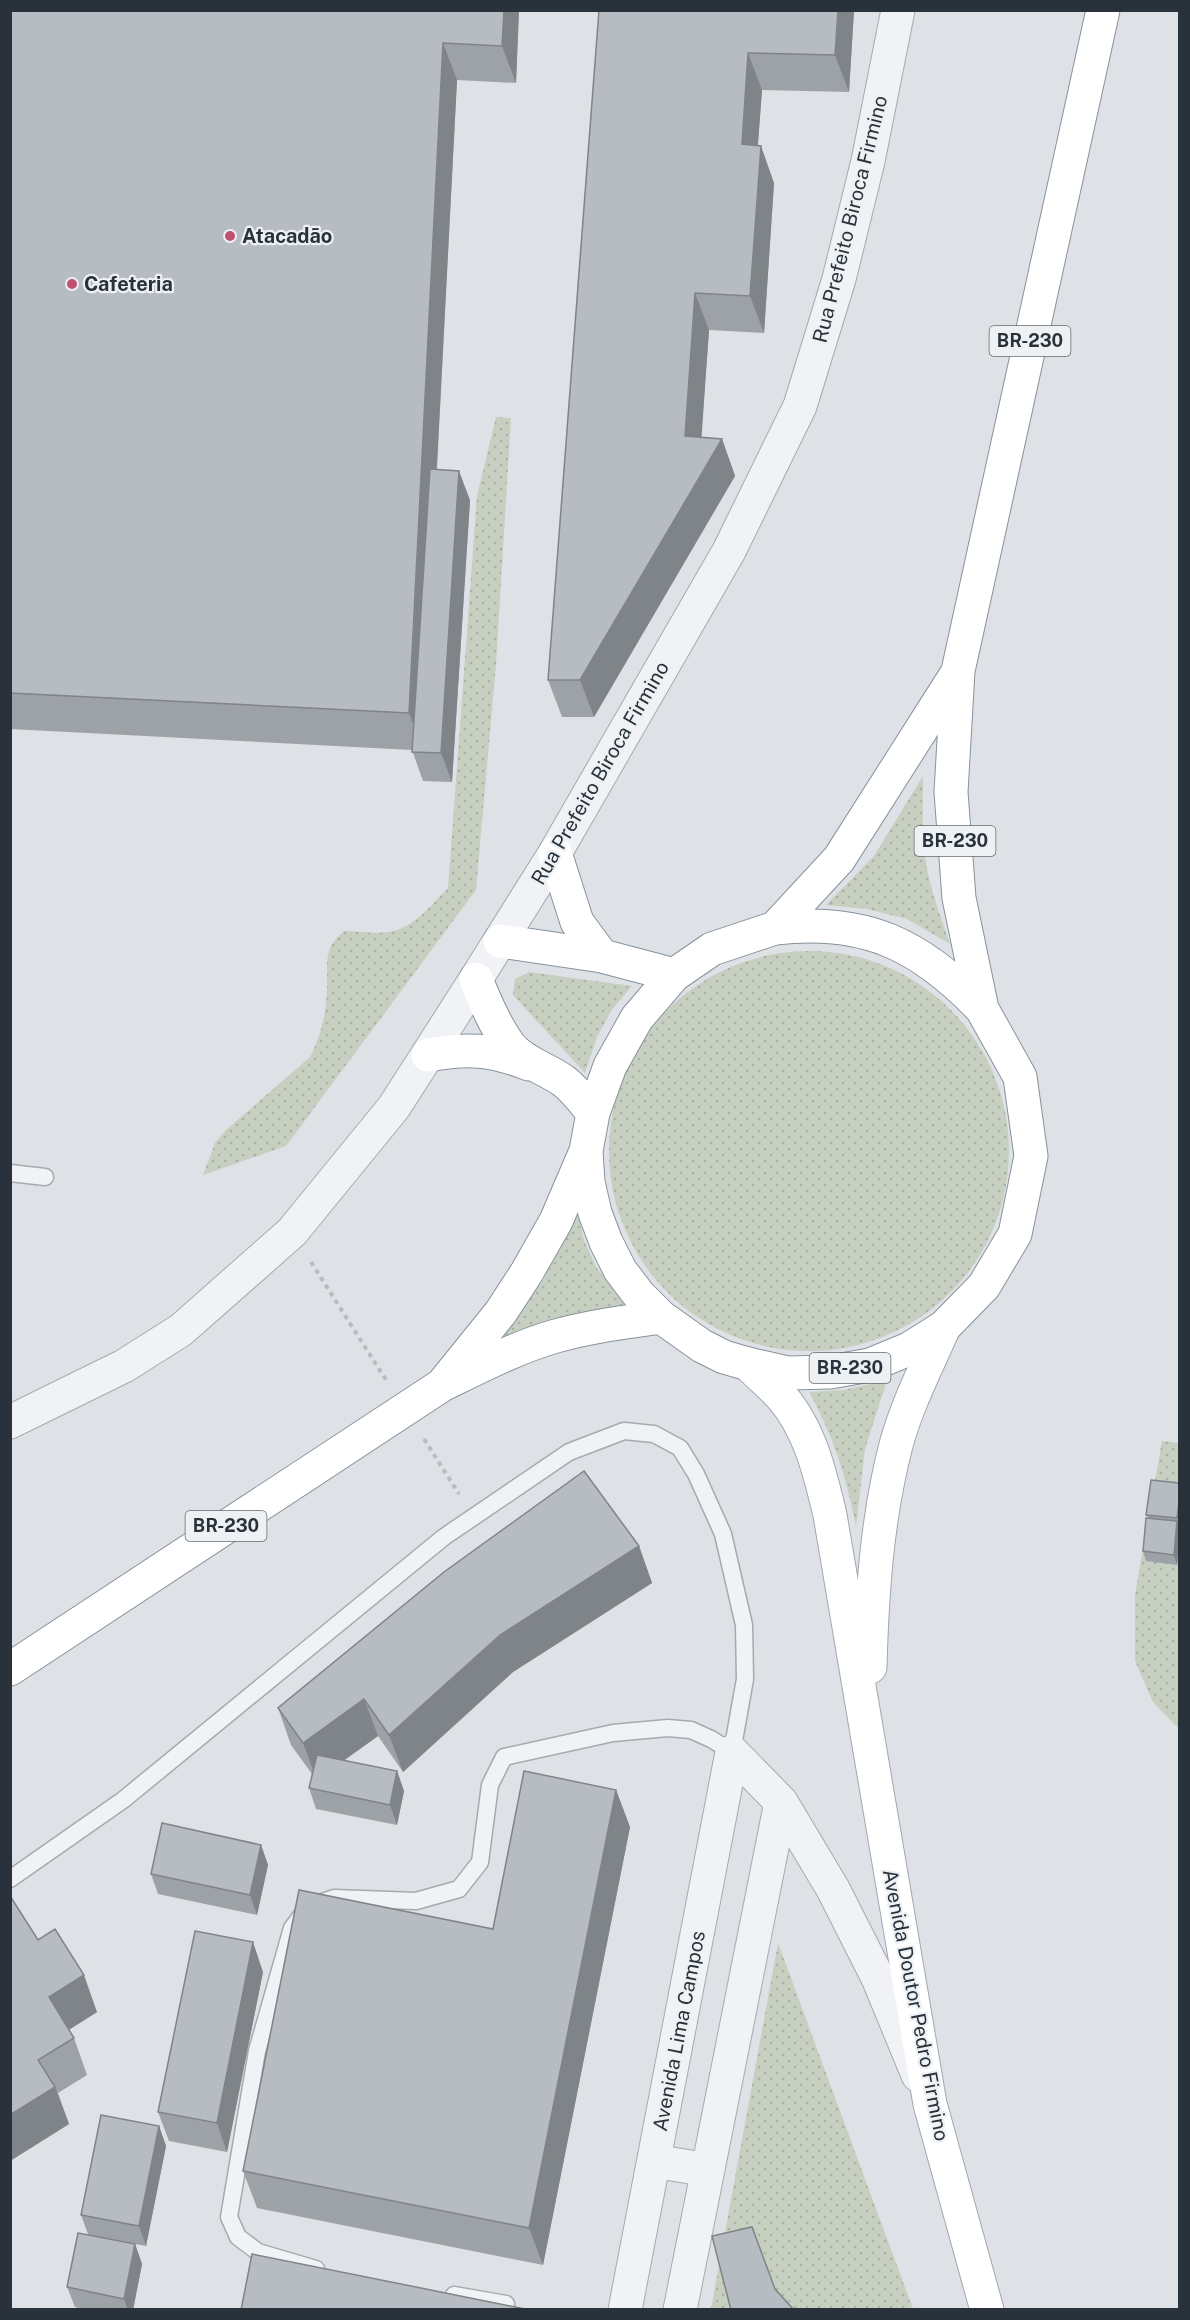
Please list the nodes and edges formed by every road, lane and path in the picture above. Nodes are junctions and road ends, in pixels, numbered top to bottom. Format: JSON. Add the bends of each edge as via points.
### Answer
{"nodes":[{"id":1,"x":898,"y":10,"type":"edge"},
{"id":2,"x":1103,"y":10,"type":"edge"},
{"id":3,"x":958,"y":671,"type":"junction"},
{"id":4,"x":555,"y":853,"type":"junction"},
{"id":5,"x":775,"y":928,"type":"junction"},
{"id":6,"x":500,"y":940,"type":"junction"},
{"id":7,"x":602,"y":956,"type":"junction"},
{"id":8,"x":674,"y":975,"type":"junction"},
{"id":9,"x":476,"y":979,"type":"junction"},
{"id":10,"x":982,"y":1008,"type":"junction"},
{"id":11,"x":428,"y":1055,"type":"junction"},
{"id":12,"x":538,"y":1068,"type":"junction"},
{"id":13,"x":593,"y":1113,"type":"junction"},
{"id":14,"x":586,"y":1151,"type":"junction"},
{"id":15,"x":10,"y":1173,"type":"edge"},
{"id":16,"x":45,"y":1177,"type":"dead end"},
{"id":17,"x":291,"y":1232,"type":"junction"},
{"id":18,"x":661,"y":1317,"type":"junction"},
{"id":19,"x":944,"y":1327,"type":"junction"},
{"id":20,"x":748,"y":1365,"type":"junction"},
{"id":21,"x":442,"y":1385,"type":"junction"},
{"id":22,"x":404,"y":1408,"type":"junction"},
{"id":23,"x":10,"y":1422,"type":"edge"},
{"id":24,"x":474,"y":1517,"type":"junction"},
{"id":25,"x":10,"y":1669,"type":"edge"},
{"id":26,"x":867,"y":1732,"type":"junction"},
{"id":27,"x":732,"y":1752,"type":"junction"},
{"id":28,"x":781,"y":1802,"type":"junction"},
{"id":29,"x":10,"y":1879,"type":"edge"},
{"id":30,"x":930,"y":2104,"type":"junction"},
{"id":31,"x":654,"y":2161,"type":"junction"},
{"id":32,"x":708,"y":2170,"type":"junction"},
{"id":33,"x":329,"y":2272,"type":"edge"},
{"id":34,"x":435,"y":2291,"type":"edge"},
{"id":35,"x":506,"y":2304,"type":"edge"},
{"id":36,"x":625,"y":2310,"type":"edge"},
{"id":37,"x":680,"y":2310,"type":"edge"},
{"id":38,"x":987,"y":2310,"type":"edge"}],
"edges":[{"from":1,"to":4,"type":"street","name":"Rua Prefeito Biroca Firmino","via":[[868,161],[839,279],[800,406],[729,551]]},
{"from":2,"to":3,"type":"main road","number":"BR-230"},
{"from":3,"to":5,"type":"main road","number":"BR-230","via":[[839,859]]},
{"from":3,"to":10,"type":"main road","number":"BR-230","via":[[951,792],[959,898]]},
{"from":4,"to":6,"type":"street","name":"Rua Prefeito Biroca Firmino"},
{"from":4,"to":7,"type":"main road","via":[[577,922]]},
{"from":5,"to":8,"type":"main road","number":"BR-230","via":[[712,949]]},
{"from":5,"to":10,"type":"main road","number":"BR-230","via":[[830,926],[884,938],[933,964]]},
{"from":6,"to":7,"type":"main road"},
{"from":6,"to":9,"type":"street","name":"Rua Prefeito Biroca Firmino"},
{"from":7,"to":8,"type":"main road"},
{"from":8,"to":13,"type":"main road","number":"BR-230","via":[[636,1018],[610,1066]]},
{"from":9,"to":11,"type":"street","name":"Rua Prefeito Biroca Firmino"},
{"from":9,"to":12,"type":"main road","via":[[491,1015],[511,1047]]},
{"from":10,"to":19,"type":"main road","number":"BR-230","via":[[1020,1077],[1031,1156],[1015,1234],[984,1286]]},
{"from":11,"to":12,"type":"main road","via":[[454,1050],[493,1051]]},
{"from":11,"to":17,"type":"street","name":"Rua Prefeito Biroca Firmino","via":[[394,1107]]},
{"from":12,"to":13,"type":"main road","via":[[563,1081]]},
{"from":13,"to":14,"type":"main road","number":"BR-230"},
{"from":14,"to":18,"type":"main road","number":"BR-230","via":[[588,1182],[606,1242],[620,1270]]},
{"from":14,"to":21,"type":"main road","number":"BR-230","via":[[556,1221],[527,1272],[501,1312]]},
{"from":15,"to":16,"type":"lane"},
{"from":17,"to":22,"type":"path"},
{"from":17,"to":23,"type":"street","name":"Rua Prefeito Biroca Firmino","via":[[181,1330],[124,1366]]},
{"from":18,"to":20,"type":"main road","number":"BR-230","via":[[702,1346]]},
{"from":18,"to":21,"type":"main road","number":"BR-230","via":[[554,1336]]},
{"from":19,"to":20,"type":"main road","number":"BR-230","via":[[909,1349],[870,1365],[830,1372],[788,1373]]},
{"from":19,"to":26,"type":"main road","name":"Avenida Doutor Pedro Firmino","via":[[910,1403],[896,1445],[884,1504],[872,1590]]},
{"from":20,"to":26,"type":"main road","name":"Avenida Doutor Pedro Firmino","via":[[782,1397],[805,1432],[819,1469]]},
{"from":21,"to":22,"type":"main road","number":"BR-230"},
{"from":22,"to":24,"type":"path"},
{"from":22,"to":25,"type":"main road","number":"BR-230"},
{"from":24,"to":27,"type":"lane","via":[[569,1452],[624,1431],[654,1434],[680,1448],[723,1534],[744,1626],[745,1679]]},
{"from":24,"to":29,"type":"lane","via":[[444,1537],[123,1800]]},
{"from":26,"to":30,"type":"main road","name":"Avenida Doutor Pedro Firmino"},
{"from":27,"to":28,"type":"street"},
{"from":27,"to":31,"type":"street","name":"Avenida Lima Campos"},
{"from":27,"to":33,"type":"lane","via":[[691,1730],[668,1728],[613,1733],[504,1757],[490,1785],[480,1862],[459,1889],[416,1900],[334,1898],[308,1907],[292,1928],[257,2051],[229,2217],[238,2237],[258,2252]]},
{"from":28,"to":30,"type":"street","via":[[833,1888],[878,1978]]},
{"from":28,"to":32,"type":"street"},
{"from":30,"to":38,"type":"main road","name":"Avenida Doutor Pedro Firmino"},
{"from":31,"to":32,"type":"street"},
{"from":31,"to":36,"type":"street","name":"Avenida Lima Campos"},
{"from":32,"to":37,"type":"street"},
{"from":34,"to":35,"type":"lane"}]}
